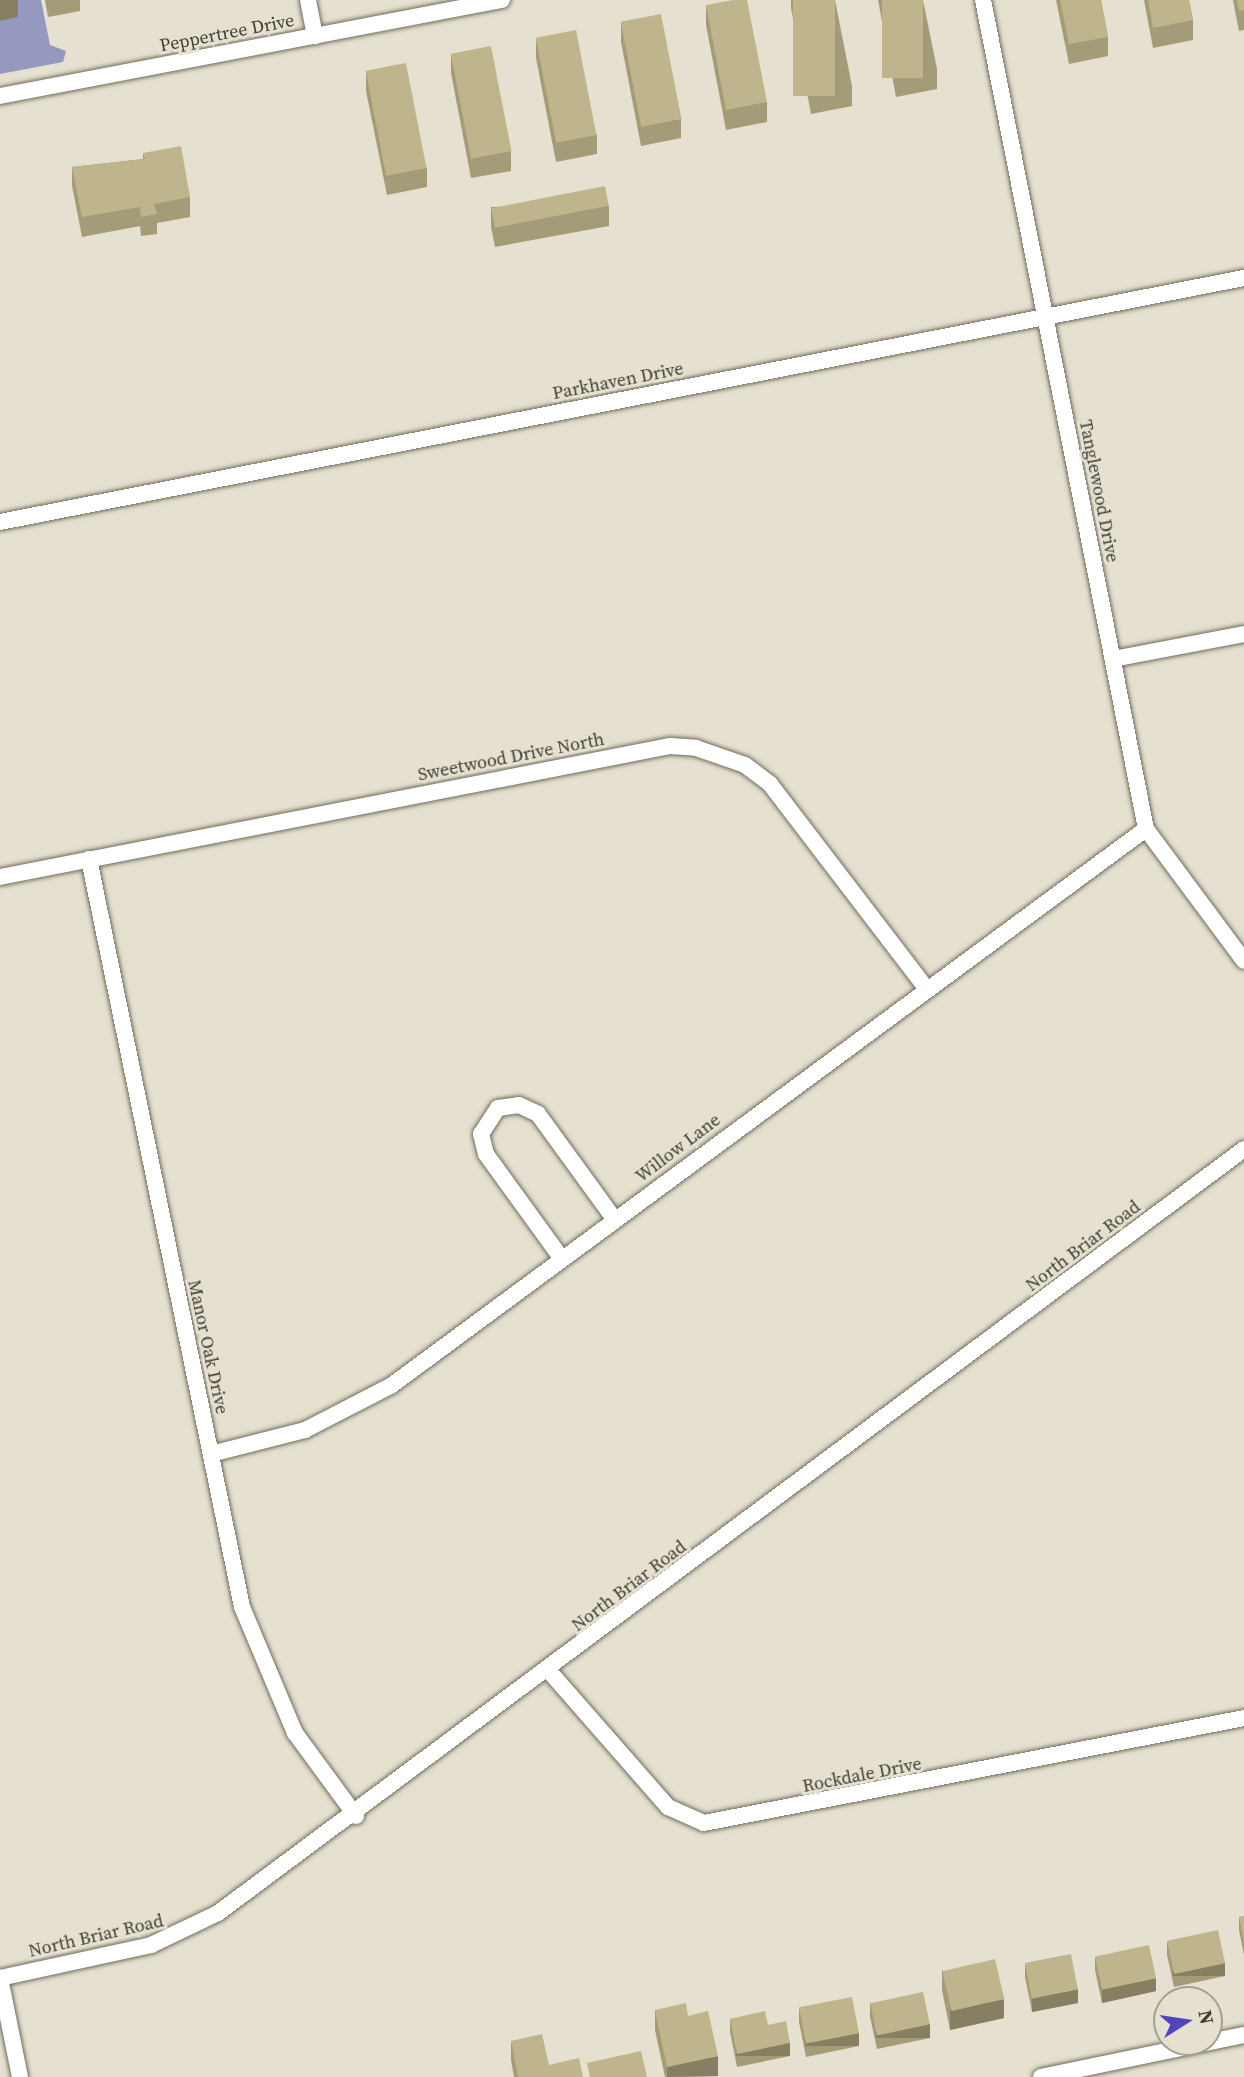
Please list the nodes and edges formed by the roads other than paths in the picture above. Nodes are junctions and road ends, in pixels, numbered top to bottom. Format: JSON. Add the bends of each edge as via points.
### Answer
{"nodes":[{"id":1,"x":308,"y":0,"type":"edge"},
{"id":2,"x":502,"y":0,"type":"edge"},
{"id":3,"x":983,"y":0,"type":"edge"},
{"id":4,"x":315,"y":36,"type":"junction"},
{"id":5,"x":0,"y":96,"type":"edge"},
{"id":6,"x":1244,"y":278,"type":"edge"},
{"id":7,"x":1045,"y":317,"type":"junction"},
{"id":8,"x":0,"y":522,"type":"edge"},
{"id":9,"x":1244,"y":634,"type":"edge"},
{"id":10,"x":1113,"y":659,"type":"junction"},
{"id":11,"x":1146,"y":829,"type":"junction"},
{"id":12,"x":89,"y":859,"type":"junction"},
{"id":13,"x":0,"y":877,"type":"edge"},
{"id":14,"x":1244,"y":961,"type":"edge"},
{"id":15,"x":925,"y":987,"type":"junction"},
{"id":16,"x":1244,"y":1149,"type":"edge"},
{"id":17,"x":614,"y":1220,"type":"junction"},
{"id":18,"x":562,"y":1259,"type":"junction"},
{"id":19,"x":211,"y":1454,"type":"junction"},
{"id":20,"x":549,"y":1671,"type":"junction"},
{"id":21,"x":1244,"y":1718,"type":"edge"},
{"id":22,"x":356,"y":1816,"type":"junction"},
{"id":23,"x":0,"y":1978,"type":"edge"},
{"id":24,"x":1244,"y":2035,"type":"edge"},
{"id":25,"x":20,"y":2077,"type":"edge"},
{"id":26,"x":1041,"y":2077,"type":"edge"}],
"edges":[{"from":1,"to":4,"type":"street"},
{"from":2,"to":4,"type":"street","name":"Peppertree Drive"},
{"from":3,"to":7,"type":"street","name":"Tanglewood Drive"},
{"from":4,"to":5,"type":"street","name":"Peppertree Drive"},
{"from":6,"to":7,"type":"street","name":"Parkhaven Drive"},
{"from":7,"to":8,"type":"street","name":"Parkhaven Drive"},
{"from":7,"to":10,"type":"street","name":"Tanglewood Drive"},
{"from":9,"to":10,"type":"street"},
{"from":10,"to":11,"type":"street","name":"Tanglewood Drive"},
{"from":11,"to":14,"type":"street","name":"Tanglewood Drive"},
{"from":11,"to":15,"type":"street","name":"Willow Lane"},
{"from":12,"to":13,"type":"street","name":"Sweetwood Drive North"},
{"from":12,"to":15,"type":"street","name":"Sweetwood Drive North","via":[[670,746],[696,748],[745,765],[770,784]]},
{"from":12,"to":19,"type":"street","name":"Manor Oak Drive"},
{"from":15,"to":17,"type":"street","name":"Willow Lane"},
{"from":16,"to":20,"type":"street","name":"North Briar Road"},
{"from":17,"to":18,"type":"street","name":"Willow Lane"},
{"from":17,"to":18,"type":"street","via":[[538,1114],[519,1105],[498,1108],[481,1134],[486,1154]]},
{"from":18,"to":19,"type":"street","name":"Willow Lane","via":[[344,1413],[265,1443]]},
{"from":19,"to":22,"type":"street","name":"Manor Oak Drive","via":[[243,1607],[262,1666],[295,1733]]},
{"from":20,"to":21,"type":"street","name":"Rockdale Drive","via":[[668,1807],[704,1823]]},
{"from":20,"to":22,"type":"street","name":"North Briar Road"},
{"from":22,"to":23,"type":"street","name":"North Briar Road","via":[[189,1932]]},
{"from":23,"to":25,"type":"street"},
{"from":24,"to":26,"type":"street"}]}
